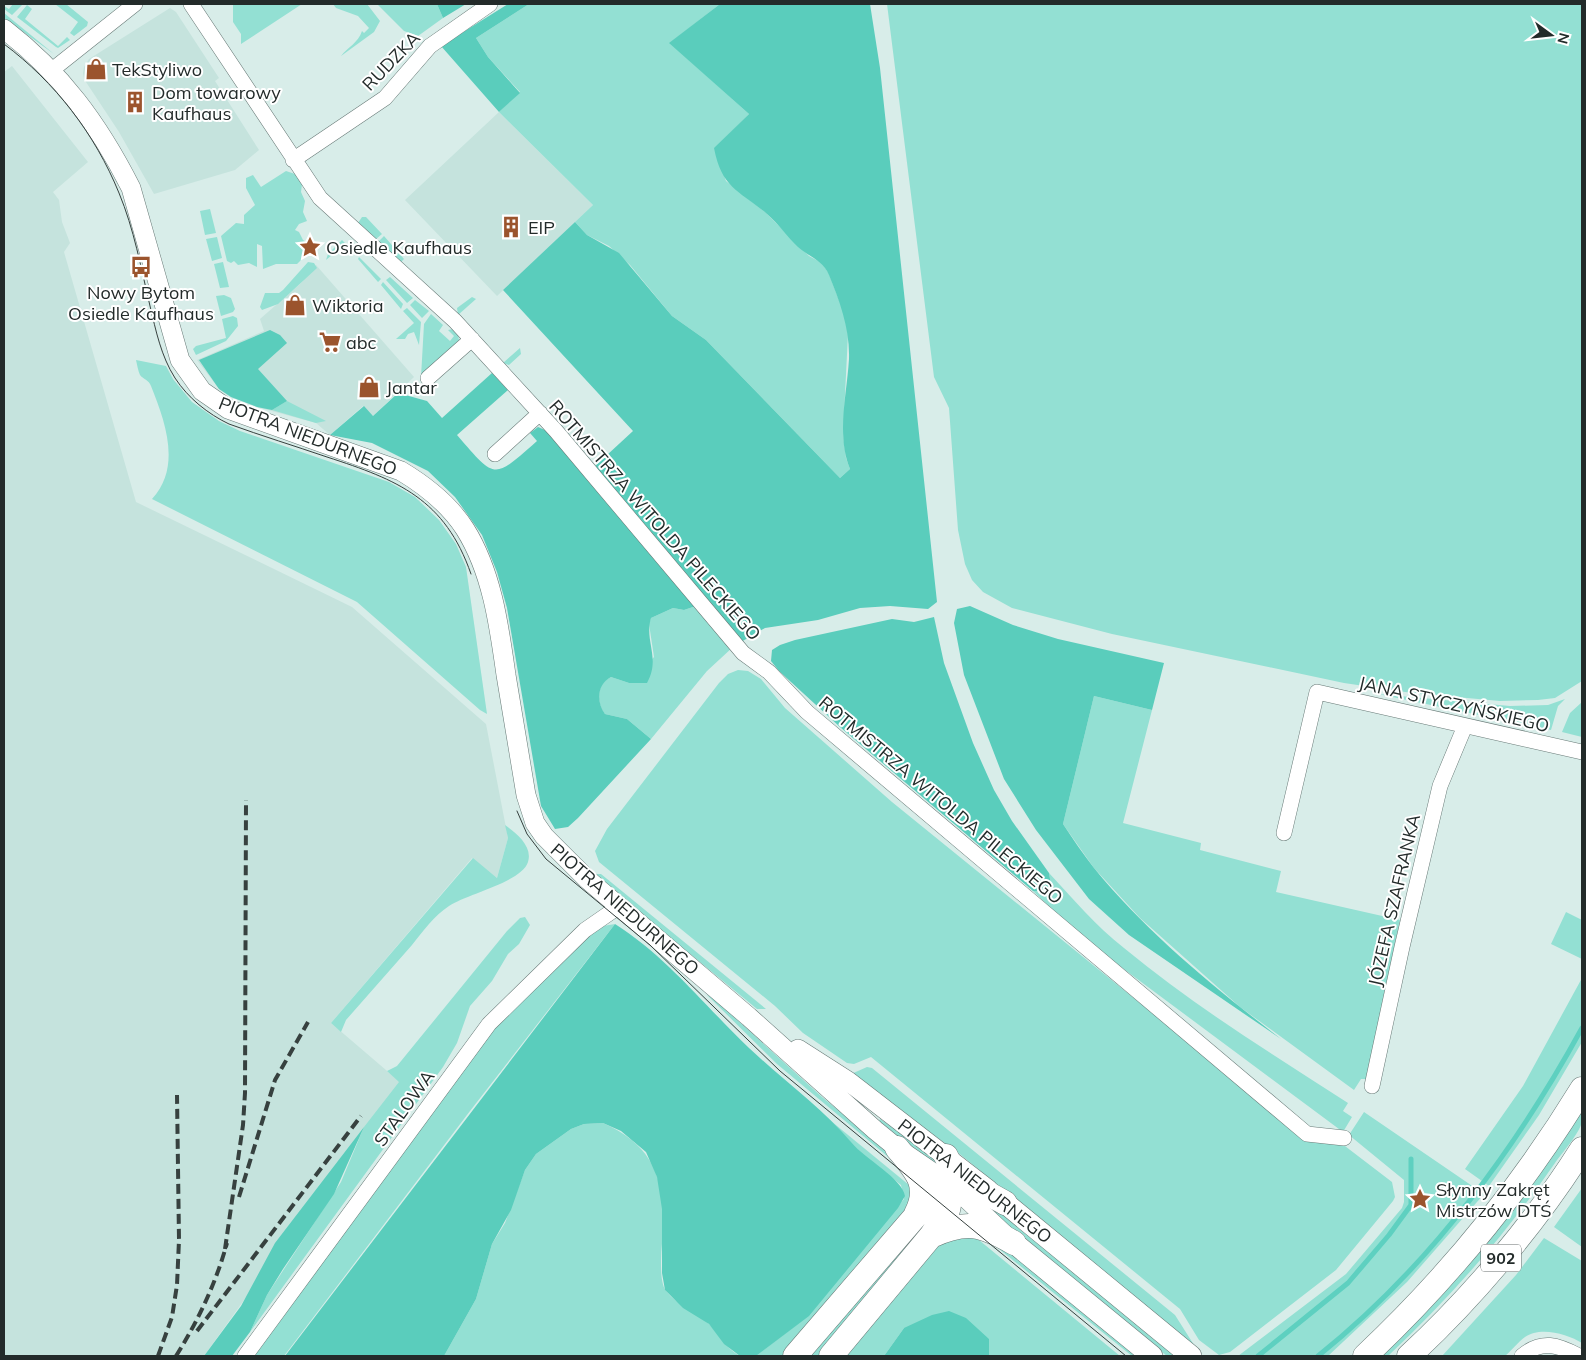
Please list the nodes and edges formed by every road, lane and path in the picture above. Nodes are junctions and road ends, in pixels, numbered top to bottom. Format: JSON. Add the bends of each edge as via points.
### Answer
{"nodes":[{"id":1,"x":135,"y":4,"type":"edge"},
{"id":2,"x":191,"y":4,"type":"edge"},
{"id":3,"x":490,"y":4,"type":"edge"},
{"id":4,"x":4,"y":29,"type":"edge"},
{"id":5,"x":52,"y":70,"type":"junction"},
{"id":6,"x":293,"y":160,"type":"junction"},
{"id":7,"x":472,"y":339,"type":"junction"},
{"id":8,"x":428,"y":378,"type":"dead end"},
{"id":9,"x":540,"y":413,"type":"junction"},
{"id":10,"x":495,"y":454,"type":"dead end"},
{"id":11,"x":1465,"y":726,"type":"junction"},
{"id":12,"x":1582,"y":752,"type":"edge"},
{"id":13,"x":1284,"y":833,"type":"dead end"},
{"id":14,"x":618,"y":904,"type":"junction"},
{"id":15,"x":749,"y":1017,"type":"junction"},
{"id":16,"x":1372,"y":1086,"type":"dead end"},
{"id":17,"x":1582,"y":1088,"type":"edge"},
{"id":18,"x":1344,"y":1138,"type":"dead end"},
{"id":19,"x":897,"y":1148,"type":"junction"},
{"id":20,"x":1582,"y":1149,"type":"edge"},
{"id":21,"x":946,"y":1156,"type":"junction"},
{"id":22,"x":954,"y":1187,"type":"junction"},
{"id":23,"x":1005,"y":1202,"type":"junction"},
{"id":24,"x":914,"y":1220,"type":"junction"},
{"id":25,"x":931,"y":1236,"type":"junction"},
{"id":26,"x":1014,"y":1243,"type":"junction"},
{"id":27,"x":245,"y":1356,"type":"edge"},
{"id":28,"x":795,"y":1356,"type":"edge"},
{"id":29,"x":831,"y":1356,"type":"edge"},
{"id":30,"x":1152,"y":1356,"type":"edge"},
{"id":31,"x":1191,"y":1356,"type":"edge"},
{"id":32,"x":1364,"y":1356,"type":"edge"},
{"id":33,"x":1409,"y":1356,"type":"edge"},
{"id":34,"x":1522,"y":1356,"type":"edge"},
{"id":35,"x":1579,"y":1356,"type":"edge"}],
"edges":[{"from":1,"to":5,"type":"street"},
{"from":2,"to":6,"type":"street","name":"ROTMISTRZA WITOLDA PILECKIEGO"},
{"from":3,"to":6,"type":"street","name":"RUDZKA","via":[[430,46],[385,98]]},
{"from":4,"to":5,"type":"street","name":"PIOTRA NIEDURNEGO"},
{"from":5,"to":14,"type":"street","name":"PIOTRA NIEDURNEGO","via":[[102,134],[131,188],[174,346],[193,381],[211,399],[228,409],[400,471],[432,492],[458,520],[475,548],[494,602],[526,795],[535,823],[555,849]]},
{"from":6,"to":7,"type":"street","name":"ROTMISTRZA WITOLDA PILECKIEGO","via":[[324,203],[432,298]]},
{"from":7,"to":8,"type":"street"},
{"from":7,"to":9,"type":"street","name":"ROTMISTRZA WITOLDA PILECKIEGO"},
{"from":9,"to":10,"type":"street"},
{"from":9,"to":18,"type":"street","name":"ROTMISTRZA WITOLDA PILECKIEGO","via":[[743,653],[766,669],[807,712],[1307,1134]]},
{"from":11,"to":12,"type":"street","name":"JANA STYCZYŃSKIEGO"},
{"from":11,"to":13,"type":"street","name":"JANA STYCZYŃSKIEGO","via":[[1317,692]]},
{"from":11,"to":16,"type":"street","name":"JÓZEFA SZAFRANKA","via":[[1440,786]]},
{"from":14,"to":15,"type":"street","name":"PIOTRA NIEDURNEGO"},
{"from":14,"to":27,"type":"street","name":"STALOWA","via":[[579,935],[489,1024]]},
{"from":15,"to":19,"type":"street","name":"PIOTRA NIEDURNEGO"},
{"from":15,"to":21,"type":"street","name":"PIOTRA NIEDURNEGO","via":[[848,1081]]},
{"from":17,"to":32,"type":"main road","number":"902","via":[[1556,1131],[1479,1235],[1396,1327]]},
{"from":19,"to":22,"type":"street","name":"PIOTRA NIEDURNEGO"},
{"from":19,"to":24,"type":"main road","via":[[916,1171],[923,1189],[922,1203]]},
{"from":20,"to":33,"type":"main road","number":"902","via":[[1564,1178],[1495,1266]]},
{"from":21,"to":22,"type":"main road","via":[[955,1175]]},
{"from":21,"to":23,"type":"street","name":"PIOTRA NIEDURNEGO"},
{"from":22,"to":23,"type":"main road","via":[[968,1185]]},
{"from":22,"to":24,"type":"main road","via":[[932,1198]]},
{"from":22,"to":25,"type":"main road","via":[[948,1210]]},
{"from":22,"to":26,"type":"street","name":"PIOTRA NIEDURNEGO"},
{"from":23,"to":31,"type":"main road","name":"PIOTRA NIEDURNEGO"},
{"from":24,"to":28,"type":"main road"},
{"from":25,"to":26,"type":"main road","via":[[958,1226],[974,1225]]},
{"from":25,"to":29,"type":"main road"},
{"from":26,"to":30,"type":"main road","name":"PIOTRA NIEDURNEGO"},
{"from":34,"to":35,"type":"street","via":[[1531,1349],[1550,1344]]}]}
